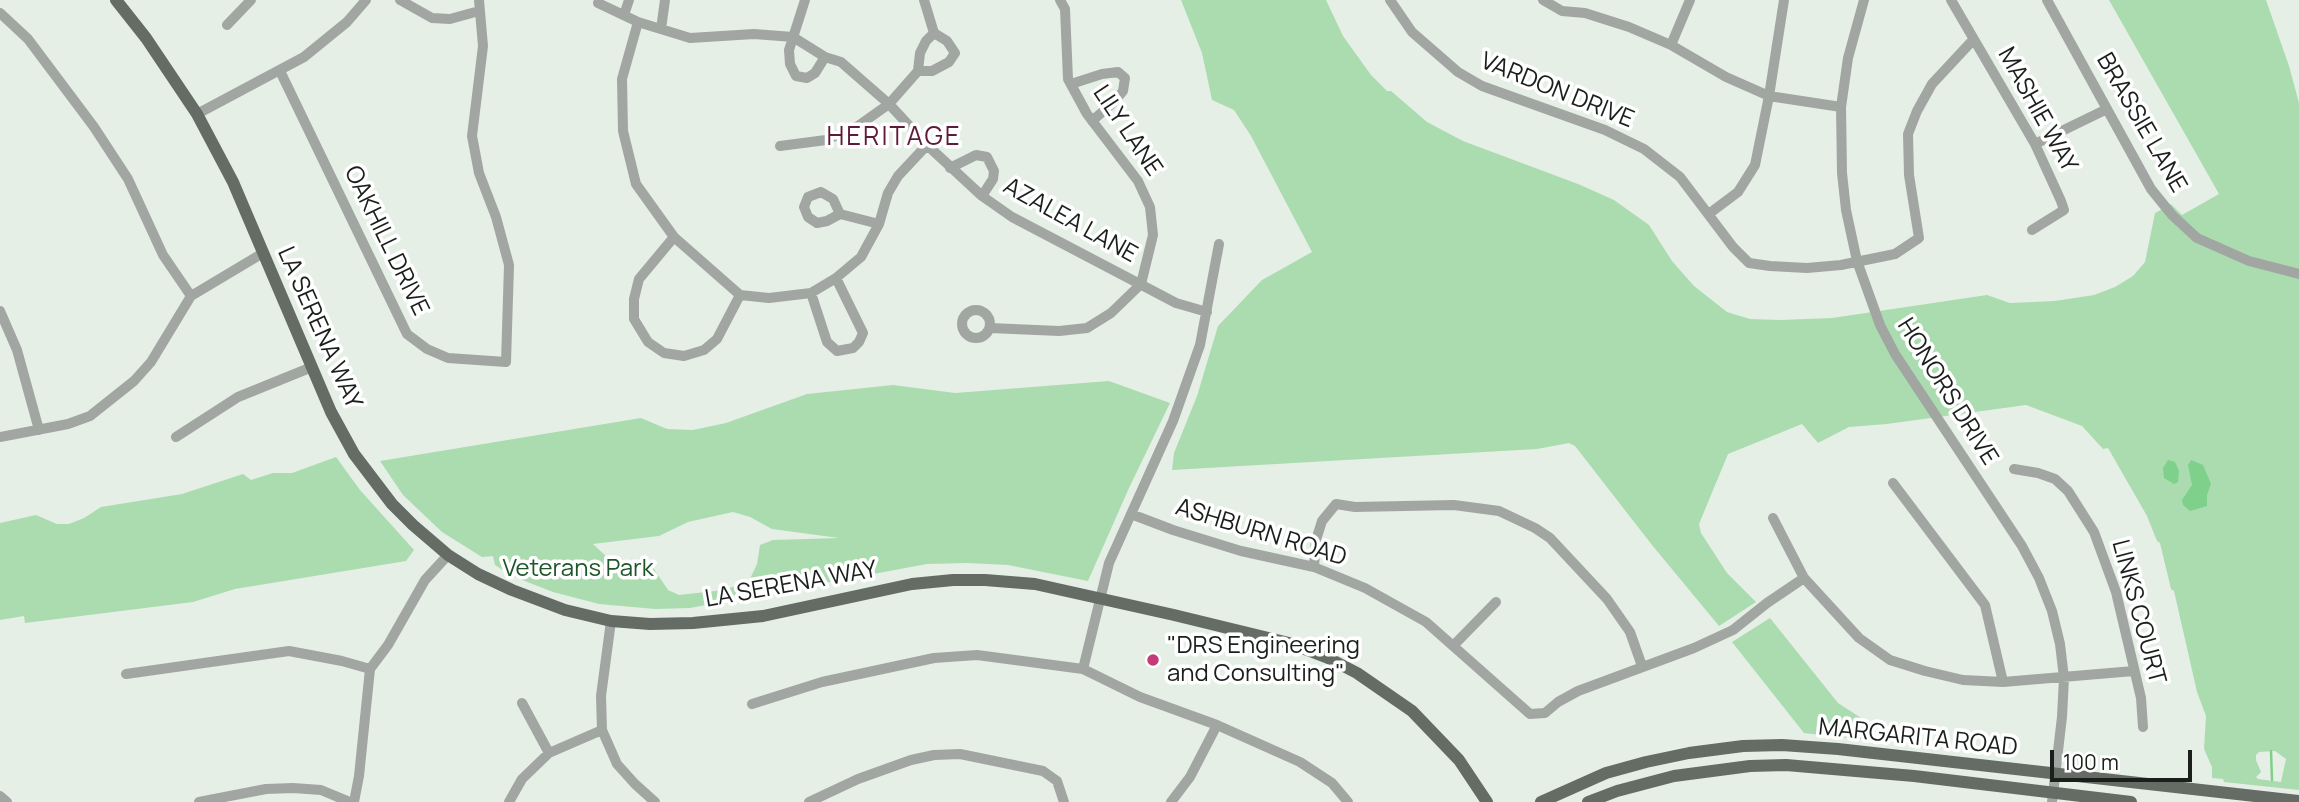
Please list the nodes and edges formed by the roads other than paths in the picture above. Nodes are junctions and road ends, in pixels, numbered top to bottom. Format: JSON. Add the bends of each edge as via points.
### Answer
{"nodes":[{"id":1,"x":116,"y":0,"type":"edge"},
{"id":2,"x":251,"y":0,"type":"edge"},
{"id":3,"x":366,"y":0,"type":"edge"},
{"id":4,"x":400,"y":0,"type":"edge"},
{"id":5,"x":629,"y":0,"type":"edge"},
{"id":6,"x":665,"y":0,"type":"edge"},
{"id":7,"x":805,"y":0,"type":"edge"},
{"id":8,"x":924,"y":0,"type":"edge"},
{"id":9,"x":1060,"y":0,"type":"edge"},
{"id":10,"x":1390,"y":0,"type":"edge"},
{"id":11,"x":1543,"y":0,"type":"edge"},
{"id":12,"x":1588,"y":0,"type":"edge"},
{"id":13,"x":1690,"y":0,"type":"edge"},
{"id":14,"x":1784,"y":0,"type":"edge"},
{"id":15,"x":1864,"y":0,"type":"edge"},
{"id":16,"x":1951,"y":0,"type":"edge"},
{"id":17,"x":2047,"y":0,"type":"edge"},
{"id":18,"x":598,"y":3,"type":"dead end"},
{"id":19,"x":479,"y":6,"type":"edge"},
{"id":20,"x":0,"y":13,"type":"edge"},
{"id":21,"x":1585,"y":13,"type":"junction"},
{"id":22,"x":624,"y":15,"type":"junction"},
{"id":23,"x":638,"y":22,"type":"junction"},
{"id":24,"x":227,"y":25,"type":"dead end"},
{"id":25,"x":661,"y":29,"type":"junction"},
{"id":26,"x":934,"y":33,"type":"junction"},
{"id":27,"x":793,"y":37,"type":"junction"},
{"id":28,"x":1973,"y":40,"type":"junction"},
{"id":29,"x":1671,"y":46,"type":"junction"},
{"id":30,"x":825,"y":57,"type":"junction"},
{"id":31,"x":280,"y":71,"type":"junction"},
{"id":32,"x":918,"y":71,"type":"junction"},
{"id":33,"x":1071,"y":84,"type":"junction"},
{"id":34,"x":1769,"y":96,"type":"junction"},
{"id":35,"x":889,"y":104,"type":"junction"},
{"id":36,"x":1841,"y":107,"type":"junction"},
{"id":37,"x":2107,"y":109,"type":"junction"},
{"id":38,"x":197,"y":114,"type":"junction"},
{"id":39,"x":1092,"y":121,"type":"junction"},
{"id":40,"x":2035,"y":144,"type":"junction"},
{"id":41,"x":927,"y":145,"type":"junction"},
{"id":42,"x":780,"y":146,"type":"dead end"},
{"id":43,"x":950,"y":168,"type":"junction"},
{"id":44,"x":982,"y":196,"type":"junction"},
{"id":45,"x":840,"y":214,"type":"dead end"},
{"id":46,"x":1710,"y":214,"type":"junction"},
{"id":47,"x":878,"y":224,"type":"junction"},
{"id":48,"x":2032,"y":230,"type":"dead end"},
{"id":49,"x":674,"y":237,"type":"junction"},
{"id":50,"x":1219,"y":244,"type":"dead end"},
{"id":51,"x":263,"y":253,"type":"junction"},
{"id":52,"x":1857,"y":261,"type":"junction"},
{"id":53,"x":2299,"y":274,"type":"edge"},
{"id":54,"x":836,"y":278,"type":"junction"},
{"id":55,"x":1141,"y":284,"type":"junction"},
{"id":56,"x":811,"y":293,"type":"junction"},
{"id":57,"x":740,"y":295,"type":"junction"},
{"id":58,"x":191,"y":296,"type":"junction"},
{"id":59,"x":0,"y":311,"type":"edge"},
{"id":60,"x":1208,"y":312,"type":"junction"},
{"id":61,"x":990,"y":328,"type":"dead end"},
{"id":62,"x":312,"y":366,"type":"junction"},
{"id":63,"x":39,"y":430,"type":"junction"},
{"id":64,"x":176,"y":436,"type":"dead end"},
{"id":65,"x":0,"y":437,"type":"edge"},
{"id":66,"x":2014,"y":469,"type":"dead end"},
{"id":67,"x":1893,"y":483,"type":"dead end"},
{"id":68,"x":1131,"y":514,"type":"junction"},
{"id":69,"x":1773,"y":518,"type":"dead end"},
{"id":70,"x":448,"y":555,"type":"junction"},
{"id":71,"x":1314,"y":567,"type":"junction"},
{"id":72,"x":1804,"y":578,"type":"junction"},
{"id":73,"x":1101,"y":598,"type":"junction"},
{"id":74,"x":1496,"y":602,"type":"dead end"},
{"id":75,"x":611,"y":621,"type":"junction"},
{"id":76,"x":1454,"y":646,"type":"junction"},
{"id":77,"x":1642,"y":666,"type":"junction"},
{"id":78,"x":1083,"y":669,"type":"junction"},
{"id":79,"x":370,"y":670,"type":"junction"},
{"id":80,"x":2134,"y":670,"type":"junction"},
{"id":81,"x":126,"y":674,"type":"dead end"},
{"id":82,"x":2064,"y":678,"type":"junction"},
{"id":83,"x":2003,"y":682,"type":"junction"},
{"id":84,"x":522,"y":703,"type":"dead end"},
{"id":85,"x":752,"y":704,"type":"dead end"},
{"id":86,"x":1217,"y":725,"type":"junction"},
{"id":87,"x":2143,"y":727,"type":"dead end"},
{"id":88,"x":602,"y":730,"type":"junction"},
{"id":89,"x":548,"y":753,"type":"junction"},
{"id":90,"x":2055,"y":774,"type":"junction"},
{"id":91,"x":0,"y":796,"type":"edge"},
{"id":92,"x":2053,"y":797,"type":"edge"},
{"id":93,"x":2299,"y":801,"type":"edge"},
{"id":94,"x":7,"y":802,"type":"edge"},
{"id":95,"x":199,"y":802,"type":"edge"},
{"id":96,"x":352,"y":802,"type":"edge"},
{"id":97,"x":509,"y":802,"type":"edge"},
{"id":98,"x":655,"y":802,"type":"edge"},
{"id":99,"x":809,"y":802,"type":"edge"},
{"id":100,"x":1064,"y":802,"type":"edge"},
{"id":101,"x":1171,"y":802,"type":"edge"},
{"id":102,"x":1348,"y":802,"type":"edge"},
{"id":103,"x":1488,"y":802,"type":"edge"},
{"id":104,"x":1541,"y":802,"type":"edge"},
{"id":105,"x":1588,"y":802,"type":"edge"},
{"id":106,"x":2131,"y":802,"type":"edge"}],
"edges":[{"from":1,"to":38,"type":"main road","name":"LA SERENA WAY"},
{"from":2,"to":24,"type":"street"},
{"from":3,"to":31,"type":"street","via":[[327,40]]},
{"from":4,"to":19,"type":"street","via":[[432,18],[450,19]]},
{"from":5,"to":22,"type":"street"},
{"from":6,"to":25,"type":"street"},
{"from":7,"to":27,"type":"street"},
{"from":8,"to":26,"type":"street"},
{"from":9,"to":33,"type":"street","name":"LILY LANE","via":[[1065,9]]},
{"from":10,"to":46,"type":"street","name":"VARDON DRIVE","via":[[1412,32],[1458,72],[1482,86],[1605,130],[1644,149],[1680,177]]},
{"from":11,"to":21,"type":"street","via":[[1562,11]]},
{"from":12,"to":21,"type":"street"},
{"from":13,"to":29,"type":"street"},
{"from":14,"to":34,"type":"street"},
{"from":15,"to":36,"type":"street","name":"HONORS DRIVE"},
{"from":16,"to":28,"type":"street","name":"MASHIE WAY"},
{"from":17,"to":37,"type":"street","name":"BRASSIE LANE"},
{"from":18,"to":22,"type":"street"},
{"from":19,"to":31,"type":"street","name":"OAKHILL DRIVE","via":[[483,46],[472,136],[509,265],[506,362],[448,358],[407,334]]},
{"from":20,"to":58,"type":"street","via":[[56,74],[122,169],[161,251]]},
{"from":21,"to":29,"type":"street"},
{"from":22,"to":23,"type":"street"},
{"from":23,"to":25,"type":"street"},
{"from":23,"to":49,"type":"street","via":[[622,79],[623,131],[636,184]]},
{"from":25,"to":27,"type":"street","via":[[690,38]]},
{"from":26,"to":32,"type":"street","via":[[920,53]]},
{"from":26,"to":32,"type":"street","via":[[955,53],[940,68]]},
{"from":27,"to":30,"type":"street","name":"AZALEA LANE"},
{"from":27,"to":30,"type":"street","via":[[790,64],[796,76],[807,78],[815,73]]},
{"from":28,"to":40,"type":"street","name":"MASHIE WAY"},
{"from":28,"to":52,"type":"street","name":"VARDON DRIVE","via":[[1932,84],[1908,134],[1919,238],[1895,254]]},
{"from":29,"to":34,"type":"street","via":[[1726,78]]},
{"from":30,"to":35,"type":"street","name":"AZALEA LANE","via":[[841,62]]},
{"from":31,"to":38,"type":"street"},
{"from":32,"to":35,"type":"street"},
{"from":33,"to":39,"type":"street","name":"LILY LANE"},
{"from":33,"to":39,"type":"street","via":[[1118,72],[1125,78],[1123,91]]},
{"from":34,"to":36,"type":"street"},
{"from":34,"to":46,"type":"street","via":[[1755,165],[1738,192]]},
{"from":35,"to":41,"type":"street","name":"AZALEA LANE"},
{"from":35,"to":42,"type":"street","via":[[858,126],[826,140]]},
{"from":36,"to":52,"type":"street","name":"HONORS DRIVE","via":[[1842,173]]},
{"from":37,"to":40,"type":"street"},
{"from":37,"to":53,"type":"street","name":"BRASSIE LANE","via":[[2151,189],[2197,237],[2249,261]]},
{"from":38,"to":51,"type":"main road","name":"LA SERENA WAY"},
{"from":39,"to":55,"type":"street","name":"LILY LANE","via":[[1138,181],[1150,206],[1153,235]]},
{"from":40,"to":48,"type":"street","name":"MASHIE WAY","via":[[2064,210]]},
{"from":41,"to":43,"type":"street","name":"AZALEA LANE"},
{"from":41,"to":47,"type":"street","via":[[898,176]]},
{"from":43,"to":44,"type":"street","name":"AZALEA LANE"},
{"from":43,"to":44,"type":"street","via":[[976,155],[987,157],[994,172]]},
{"from":44,"to":55,"type":"street","name":"AZALEA LANE","via":[[1012,217]]},
{"from":45,"to":47,"type":"street"},
{"from":46,"to":52,"type":"street","name":"VARDON DRIVE","via":[[1749,263],[1807,268]]},
{"from":47,"to":54,"type":"street","via":[[861,257]]},
{"from":49,"to":57,"type":"street"},
{"from":49,"to":57,"type":"street","via":[[639,279],[634,299],[634,319],[648,342],[664,354],[684,356],[704,350],[717,339]]},
{"from":50,"to":60,"type":"street"},
{"from":51,"to":58,"type":"street"},
{"from":51,"to":62,"type":"main road","name":"LA SERENA WAY"},
{"from":52,"to":82,"type":"street","name":"HONORS DRIVE","via":[[1895,354],[2039,578],[2052,611]]},
{"from":54,"to":56,"type":"street"},
{"from":54,"to":56,"type":"street","via":[[863,332],[853,348],[836,351],[827,342]]},
{"from":55,"to":60,"type":"street","name":"AZALEA LANE","via":[[1176,303]]},
{"from":55,"to":61,"type":"street","via":[[1111,313],[1087,328]]},
{"from":56,"to":57,"type":"street","via":[[769,299]]},
{"from":58,"to":63,"type":"street","via":[[151,362],[134,381],[90,416]]},
{"from":59,"to":63,"type":"street","via":[[17,349]]},
{"from":60,"to":68,"type":"street","via":[[1188,382]]},
{"from":62,"to":64,"type":"street","via":[[238,397]]},
{"from":62,"to":70,"type":"main road","name":"LA SERENA WAY","via":[[354,454],[392,504]]},
{"from":63,"to":65,"type":"street"},
{"from":66,"to":80,"type":"street","name":"LINKS COURT","via":[[2055,479],[2082,511],[2107,562]]},
{"from":67,"to":83,"type":"street","via":[[1985,605]]},
{"from":68,"to":71,"type":"street","name":"ASHBURN ROAD","via":[[1241,551]]},
{"from":68,"to":73,"type":"street","via":[[1109,563]]},
{"from":69,"to":72,"type":"street"},
{"from":70,"to":75,"type":"main road","name":"LA SERENA WAY","via":[[512,590]]},
{"from":70,"to":79,"type":"street","via":[[425,580]]},
{"from":71,"to":76,"type":"street","name":"ASHBURN ROAD","via":[[1365,588],[1426,622]]},
{"from":71,"to":77,"type":"street","via":[[1322,521],[1336,504],[1355,508],[1454,505],[1499,511],[1550,538],[1607,599],[1630,632]]},
{"from":72,"to":77,"type":"street","name":"ASHBURN ROAD","via":[[1733,630]]},
{"from":72,"to":83,"type":"street","via":[[1859,638],[1890,660],[1963,680]]},
{"from":73,"to":75,"type":"main road","name":"LA SERENA WAY","via":[[1027,583],[953,580],[912,584],[763,616],[693,623]]},
{"from":73,"to":78,"type":"street"},
{"from":73,"to":103,"type":"main road","name":"LA SERENA WAY","via":[[1289,643],[1357,673],[1412,711],[1459,760]]},
{"from":74,"to":76,"type":"street"},
{"from":75,"to":88,"type":"street","via":[[603,674]]},
{"from":76,"to":77,"type":"street","name":"ASHBURN ROAD","via":[[1530,714],[1545,713],[1578,691]]},
{"from":78,"to":85,"type":"street","via":[[977,655],[934,658],[822,682]]},
{"from":78,"to":86,"type":"street","via":[[1140,697]]},
{"from":79,"to":81,"type":"street","via":[[289,651]]},
{"from":79,"to":96,"type":"street"},
{"from":80,"to":82,"type":"street"},
{"from":80,"to":87,"type":"street","name":"LINKS COURT"},
{"from":82,"to":83,"type":"street"},
{"from":82,"to":90,"type":"street","name":"HONORS DRIVE"},
{"from":84,"to":89,"type":"street"},
{"from":86,"to":101,"type":"street","via":[[1191,776]]},
{"from":86,"to":102,"type":"street","via":[[1300,762],[1332,783]]},
{"from":88,"to":89,"type":"street"},
{"from":88,"to":98,"type":"street","via":[[617,764]]},
{"from":89,"to":97,"type":"street","via":[[522,779]]},
{"from":90,"to":92,"type":"street","name":"HONORS DRIVE"},
{"from":90,"to":93,"type":"main road","name":"MARGARITA ROAD"},
{"from":90,"to":104,"type":"main road","name":"MARGARITA ROAD","via":[[1838,749],[1743,746],[1689,753],[1606,773]]},
{"from":91,"to":94,"type":"street"},
{"from":92,"to":105,"type":"main road","name":"MARGARITA ROAD","via":[[1827,767],[1750,766],[1674,776]]},
{"from":92,"to":106,"type":"main road","name":"MARGARITA ROAD"},
{"from":95,"to":96,"type":"street","via":[[293,788],[321,790]]},
{"from":99,"to":100,"type":"street","via":[[911,760],[960,754],[1044,771],[1057,781]]}]}
